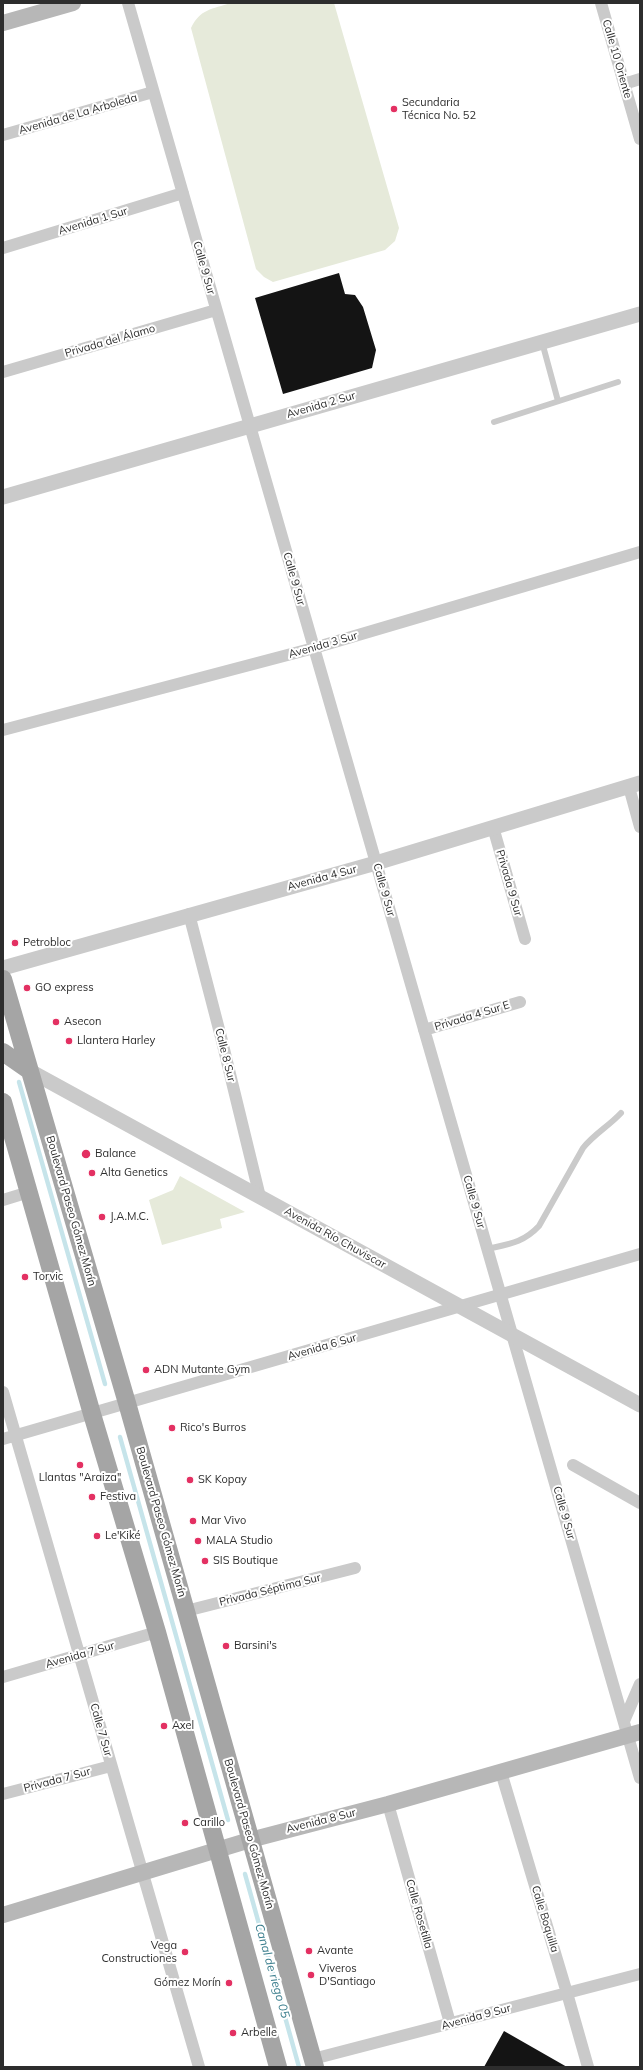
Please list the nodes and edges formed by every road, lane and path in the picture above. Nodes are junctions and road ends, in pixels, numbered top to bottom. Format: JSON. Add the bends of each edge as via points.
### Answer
{"nodes":[{"id":1,"x":73,"y":3,"type":"edge"},
{"id":2,"x":128,"y":3,"type":"edge"},
{"id":3,"x":601,"y":3,"type":"edge"},
{"id":4,"x":3,"y":23,"type":"edge"},
{"id":5,"x":640,"y":79,"type":"edge"},
{"id":6,"x":624,"y":84,"type":"junction"},
{"id":7,"x":153,"y":92,"type":"junction"},
{"id":8,"x":3,"y":135,"type":"edge"},
{"id":9,"x":640,"y":139,"type":"edge"},
{"id":10,"x":182,"y":193,"type":"junction"},
{"id":11,"x":3,"y":248,"type":"edge"},
{"id":12,"x":216,"y":310,"type":"junction"},
{"id":13,"x":640,"y":314,"type":"edge"},
{"id":14,"x":542,"y":342,"type":"junction"},
{"id":15,"x":3,"y":372,"type":"edge"},
{"id":16,"x":618,"y":382,"type":"dead end"},
{"id":17,"x":558,"y":401,"type":"junction"},
{"id":18,"x":494,"y":422,"type":"dead end"},
{"id":19,"x":250,"y":426,"type":"junction"},
{"id":20,"x":3,"y":497,"type":"edge"},
{"id":21,"x":640,"y":552,"type":"edge"},
{"id":22,"x":314,"y":648,"type":"junction"},
{"id":23,"x":3,"y":730,"type":"edge"},
{"id":24,"x":634,"y":785,"type":"edge"},
{"id":25,"x":493,"y":827,"type":"junction"},
{"id":26,"x":640,"y":827,"type":"edge"},
{"id":27,"x":376,"y":863,"type":"junction"},
{"id":28,"x":188,"y":914,"type":"junction"},
{"id":29,"x":525,"y":939,"type":"dead end"},
{"id":30,"x":3,"y":968,"type":"edge"},
{"id":31,"x":3,"y":979,"type":"edge"},
{"id":32,"x":520,"y":1002,"type":"dead end"},
{"id":33,"x":424,"y":1030,"type":"junction"},
{"id":34,"x":3,"y":1052,"type":"edge"},
{"id":35,"x":30,"y":1071,"type":"junction"},
{"id":36,"x":3,"y":1102,"type":"edge"},
{"id":37,"x":621,"y":1113,"type":"dead end"},
{"id":38,"x":29,"y":1192,"type":"junction"},
{"id":39,"x":260,"y":1197,"type":"junction"},
{"id":40,"x":3,"y":1200,"type":"edge"},
{"id":41,"x":488,"y":1249,"type":"junction"},
{"id":42,"x":640,"y":1254,"type":"edge"},
{"id":43,"x":500,"y":1295,"type":"junction"},
{"id":44,"x":460,"y":1307,"type":"junction"},
{"id":45,"x":512,"y":1335,"type":"junction"},
{"id":46,"x":3,"y":1392,"type":"edge"},
{"id":47,"x":127,"y":1403,"type":"junction"},
{"id":48,"x":640,"y":1405,"type":"edge"},
{"id":49,"x":92,"y":1414,"type":"junction"},
{"id":50,"x":15,"y":1435,"type":"junction"},
{"id":51,"x":3,"y":1439,"type":"edge"},
{"id":52,"x":573,"y":1466,"type":"dead end"},
{"id":53,"x":640,"y":1503,"type":"edge"},
{"id":54,"x":355,"y":1568,"type":"dead end"},
{"id":55,"x":186,"y":1611,"type":"junction"},
{"id":56,"x":157,"y":1632,"type":"junction"},
{"id":57,"x":79,"y":1655,"type":"junction"},
{"id":58,"x":3,"y":1678,"type":"edge"},
{"id":59,"x":640,"y":1684,"type":"edge"},
{"id":60,"x":630,"y":1730,"type":"edge"},
{"id":61,"x":111,"y":1766,"type":"junction"},
{"id":62,"x":501,"y":1772,"type":"junction"},
{"id":63,"x":640,"y":1778,"type":"edge"},
{"id":64,"x":3,"y":1794,"type":"edge"},
{"id":65,"x":388,"y":1804,"type":"junction"},
{"id":66,"x":250,"y":1840,"type":"junction"},
{"id":67,"x":219,"y":1849,"type":"junction"},
{"id":68,"x":142,"y":1873,"type":"junction"},
{"id":69,"x":3,"y":1915,"type":"edge"},
{"id":70,"x":640,"y":1974,"type":"edge"},
{"id":71,"x":568,"y":1993,"type":"junction"},
{"id":72,"x":450,"y":2023,"type":"junction"},
{"id":73,"x":314,"y":2063,"type":"edge"},
{"id":74,"x":275,"y":2066,"type":"edge"},
{"id":75,"x":199,"y":2067,"type":"edge"},
{"id":76,"x":588,"y":2067,"type":"edge"}],
"edges":[{"from":1,"to":4,"type":"main road"},
{"from":2,"to":7,"type":"street","name":"Calle 9 Sur"},
{"from":3,"to":6,"type":"street","name":"Calle 10 Oriente"},
{"from":5,"to":6,"type":"street"},
{"from":6,"to":9,"type":"street","name":"Calle 10 Oriente"},
{"from":7,"to":8,"type":"street","name":"Avenida de La Arboleda"},
{"from":7,"to":10,"type":"street","name":"Calle 9 Sur"},
{"from":10,"to":11,"type":"street","name":"Avenida 1 Sur"},
{"from":10,"to":12,"type":"street","name":"Calle 9 Sur"},
{"from":12,"to":15,"type":"street","name":"Privada del Álamo"},
{"from":12,"to":19,"type":"street","name":"Calle 9 Sur"},
{"from":13,"to":14,"type":"street","name":"Avenida 2 Sur"},
{"from":14,"to":17,"type":"lane"},
{"from":14,"to":19,"type":"street","name":"Avenida 2 Sur"},
{"from":16,"to":17,"type":"lane"},
{"from":17,"to":18,"type":"lane"},
{"from":19,"to":20,"type":"street","name":"Avenida 2 Sur"},
{"from":19,"to":22,"type":"street","name":"Calle 9 Sur"},
{"from":21,"to":22,"type":"street","name":"Avenida 3 Sur"},
{"from":22,"to":23,"type":"street","name":"Avenida 3 Sur"},
{"from":22,"to":27,"type":"street","name":"Calle 9 Sur"},
{"from":24,"to":25,"type":"street","name":"Avenida 4 Sur"},
{"from":24,"to":26,"type":"street"},
{"from":25,"to":27,"type":"street","name":"Avenida 4 Sur"},
{"from":25,"to":29,"type":"street","name":"Privada 9 Sur"},
{"from":27,"to":28,"type":"street","name":"Avenida 4 Sur"},
{"from":27,"to":33,"type":"street","name":"Calle 9 Sur"},
{"from":28,"to":30,"type":"street","name":"Avenida 4 Sur"},
{"from":28,"to":39,"type":"street","name":"Calle 8 Sur"},
{"from":31,"to":35,"type":"main road","name":"Boulevard Paseo Gómez Morín"},
{"from":32,"to":33,"type":"street","name":"Privada 4 Sur E"},
{"from":33,"to":41,"type":"street","name":"Calle 9 Sur"},
{"from":34,"to":35,"type":"main road"},
{"from":35,"to":39,"type":"street","name":"Avenida Río Chuviscar"},
{"from":35,"to":47,"type":"main road","name":"Boulevard Paseo Gómez Morín"},
{"from":36,"to":38,"type":"main road"},
{"from":37,"to":41,"type":"lane","via":[[583,1148],[539,1226],[530,1236]]},
{"from":38,"to":40,"type":"street"},
{"from":38,"to":49,"type":"main road"},
{"from":39,"to":44,"type":"street","name":"Avenida Río Chuviscar"},
{"from":41,"to":43,"type":"street","name":"Calle 9 Sur"},
{"from":42,"to":43,"type":"street","name":"Avenida 6 Sur"},
{"from":43,"to":44,"type":"street","name":"Avenida 6 Sur"},
{"from":43,"to":45,"type":"street","name":"Calle 9 Sur"},
{"from":44,"to":45,"type":"street","name":"Avenida Río Chuviscar"},
{"from":44,"to":47,"type":"street","name":"Avenida 6 Sur"},
{"from":45,"to":48,"type":"street","name":"Avenida Río Chuviscar"},
{"from":45,"to":60,"type":"street","name":"Calle 9 Sur"},
{"from":46,"to":50,"type":"street","name":"Calle 7 Sur"},
{"from":47,"to":49,"type":"street","name":"Avenida 6 Sur"},
{"from":47,"to":55,"type":"main road","name":"Boulevard Paseo Gómez Morín"},
{"from":49,"to":50,"type":"street","name":"Avenida 6 Sur"},
{"from":49,"to":56,"type":"main road"},
{"from":50,"to":51,"type":"street","name":"Avenida 6 Sur"},
{"from":50,"to":57,"type":"street","name":"Calle 7 Sur"},
{"from":52,"to":53,"type":"street"},
{"from":54,"to":55,"type":"street","name":"Privada Séptima Sur"},
{"from":55,"to":66,"type":"main road","name":"Boulevard Paseo Gómez Morín"},
{"from":56,"to":57,"type":"street","name":"Avenida 7 Sur"},
{"from":56,"to":67,"type":"main road"},
{"from":57,"to":58,"type":"street","name":"Avenida 7 Sur"},
{"from":57,"to":61,"type":"street","name":"Calle 7 Sur"},
{"from":59,"to":60,"type":"street"},
{"from":60,"to":62,"type":"main road","name":"Avenida 8 Sur"},
{"from":60,"to":63,"type":"street","name":"Calle 9 Sur"},
{"from":61,"to":64,"type":"street","name":"Privada 7 Sur"},
{"from":61,"to":68,"type":"street","name":"Calle 7 Sur"},
{"from":62,"to":65,"type":"main road","name":"Avenida 8 Sur"},
{"from":62,"to":71,"type":"street","name":"Calle Boquilla"},
{"from":65,"to":66,"type":"main road","name":"Avenida 8 Sur"},
{"from":65,"to":72,"type":"street","name":"Calle Rosetilla"},
{"from":66,"to":67,"type":"main road","name":"Avenida 8 Sur"},
{"from":66,"to":73,"type":"main road","name":"Boulevard Paseo Gómez Morín"},
{"from":67,"to":68,"type":"main road","name":"Avenida 8 Sur"},
{"from":67,"to":74,"type":"main road"},
{"from":68,"to":69,"type":"main road","name":"Avenida 8 Sur"},
{"from":68,"to":75,"type":"street","name":"Calle 7 Sur"},
{"from":70,"to":71,"type":"street","name":"Avenida 9 Sur"},
{"from":71,"to":72,"type":"street","name":"Avenida 9 Sur"},
{"from":71,"to":76,"type":"street","name":"Calle Boquilla"},
{"from":72,"to":73,"type":"street","name":"Avenida 9 Sur"}]}
